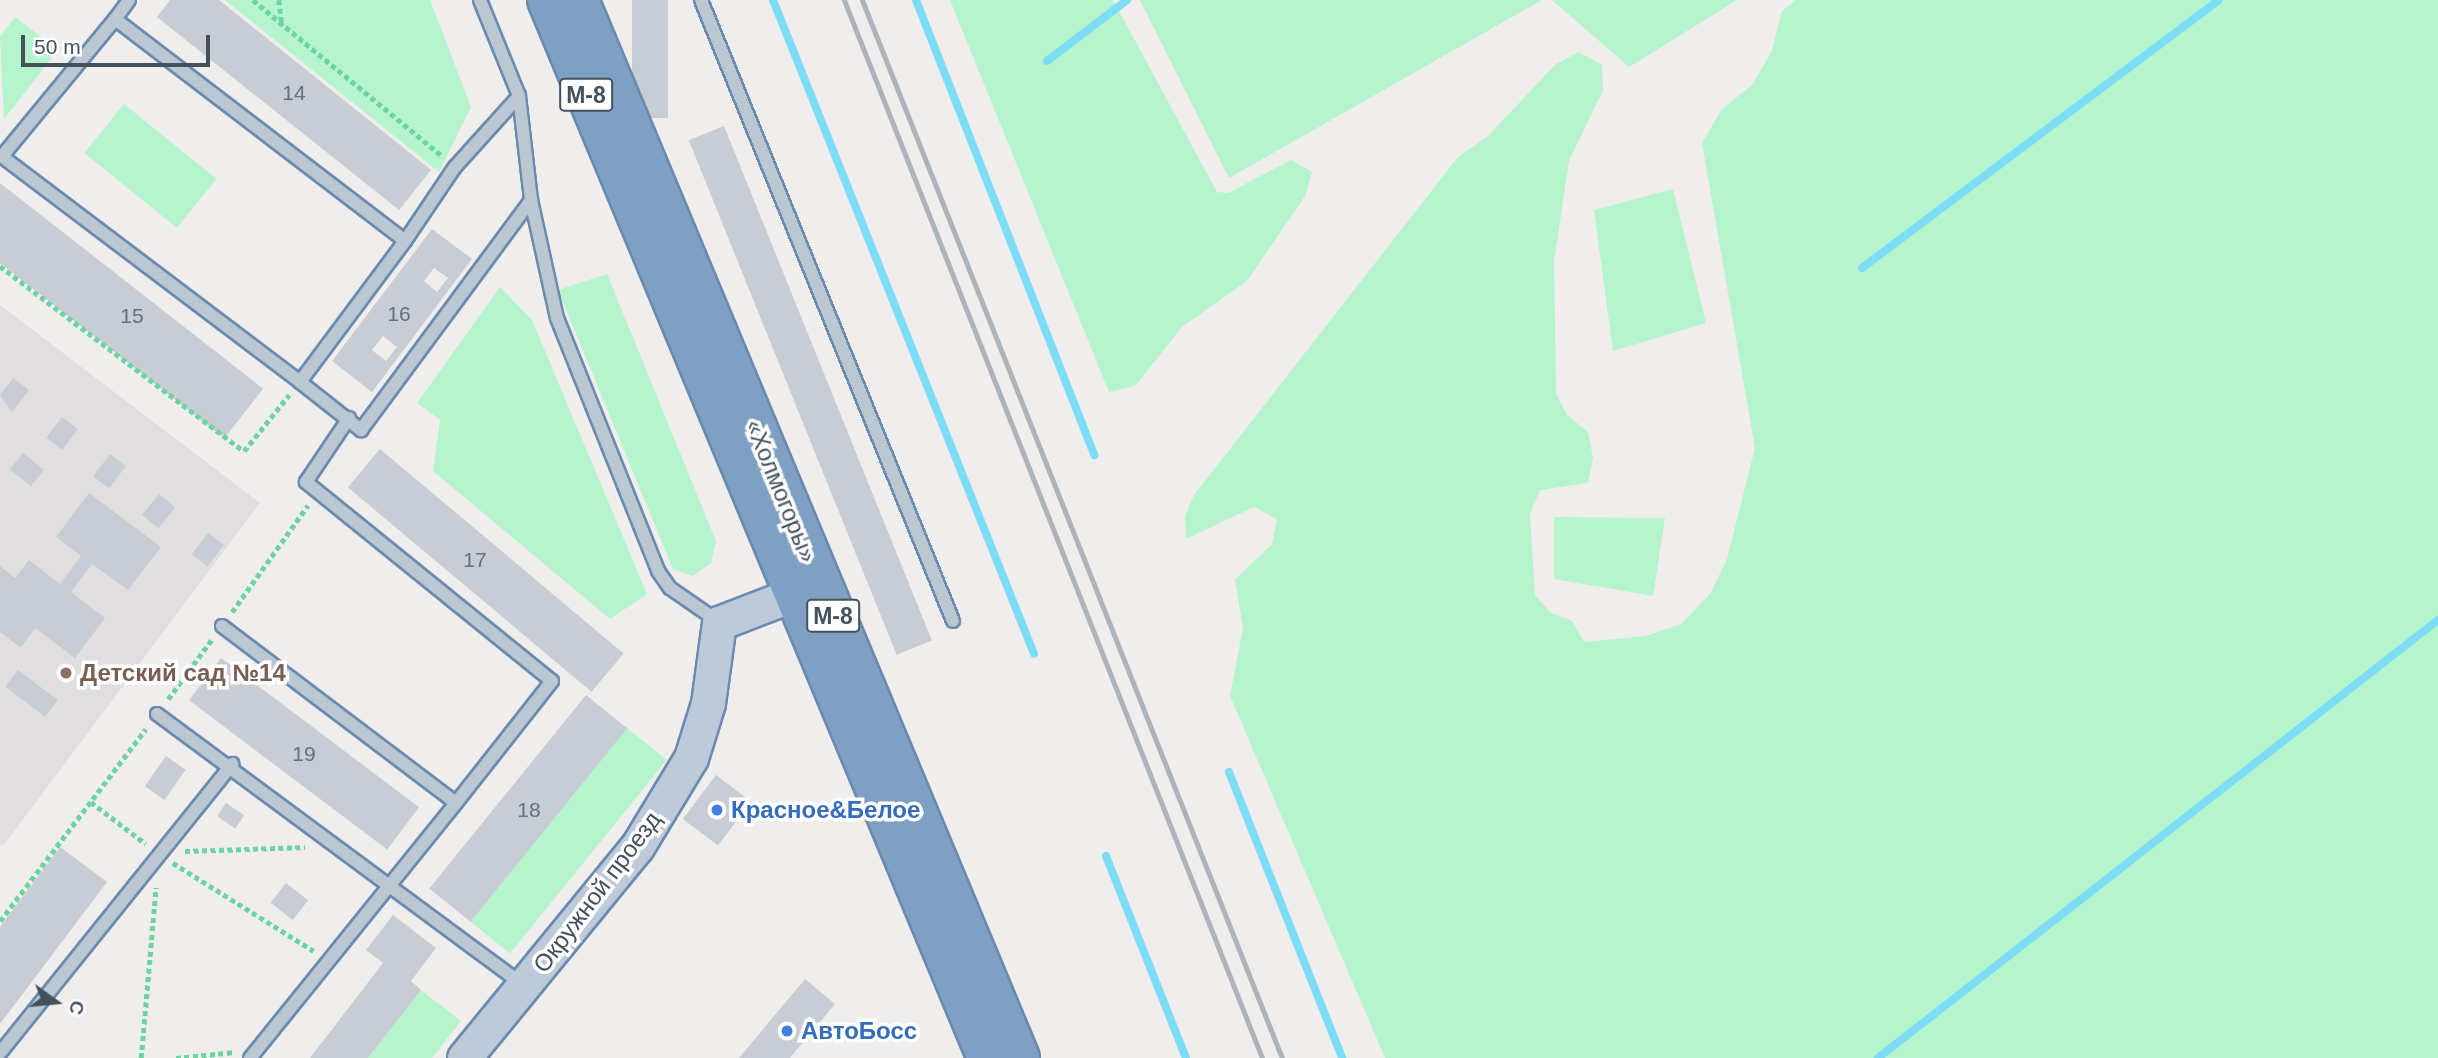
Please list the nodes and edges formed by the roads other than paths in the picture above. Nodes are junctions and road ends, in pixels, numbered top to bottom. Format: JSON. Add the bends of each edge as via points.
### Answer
{"nodes":[{"id":1,"x":130,"y":0,"type":"edge"},
{"id":2,"x":480,"y":0,"type":"edge"},
{"id":3,"x":547,"y":0,"type":"edge"},
{"id":4,"x":579,"y":0,"type":"edge"},
{"id":5,"x":701,"y":0,"type":"edge"},
{"id":6,"x":115,"y":19,"type":"junction"},
{"id":7,"x":519,"y":96,"type":"junction"},
{"id":8,"x":2,"y":155,"type":"edge"},
{"id":9,"x":531,"y":200,"type":"junction"},
{"id":10,"x":405,"y":241,"type":"junction"},
{"id":11,"x":300,"y":382,"type":"junction"},
{"id":12,"x":349,"y":418,"type":"junction"},
{"id":13,"x":792,"y":595,"type":"junction"},
{"id":14,"x":953,"y":621,"type":"dead end"},
{"id":15,"x":719,"y":623,"type":"junction"},
{"id":16,"x":222,"y":626,"type":"road end"},
{"id":17,"x":157,"y":714,"type":"road end"},
{"id":18,"x":232,"y":764,"type":"junction"},
{"id":19,"x":456,"y":803,"type":"junction"},
{"id":20,"x":391,"y":885,"type":"junction"},
{"id":21,"x":525,"y":986,"type":"junction"},
{"id":22,"x":0,"y":1053,"type":"edge"},
{"id":23,"x":254,"y":1054,"type":"edge"},
{"id":24,"x":464,"y":1058,"type":"edge"},
{"id":25,"x":987,"y":1058,"type":"edge"},
{"id":26,"x":1020,"y":1058,"type":"edge"}],
"edges":[{"from":1,"to":6,"type":"lane"},
{"from":2,"to":7,"type":"lane"},
{"from":3,"to":13,"type":"highway","name":"«Холмогоры»","number":"М-8"},
{"from":4,"to":26,"type":"highway","name":"«Холмогоры»","number":"М-8"},
{"from":5,"to":14,"type":"lane"},
{"from":6,"to":8,"type":"lane"},
{"from":6,"to":10,"type":"lane"},
{"from":7,"to":9,"type":"lane"},
{"from":7,"to":10,"type":"lane","via":[[455,167]]},
{"from":8,"to":11,"type":"lane"},
{"from":9,"to":12,"type":"lane","via":[[361,430]]},
{"from":9,"to":15,"type":"lane","via":[[557,318],[658,571],[670,588]]},
{"from":10,"to":11,"type":"lane"},
{"from":11,"to":12,"type":"lane"},
{"from":12,"to":19,"type":"lane","via":[[306,482],[552,681]]},
{"from":13,"to":15,"type":"street"},
{"from":13,"to":25,"type":"highway","name":"«Холмогоры»","number":"М-8"},
{"from":15,"to":21,"type":"street","name":"Окружной проезд","via":[[708,703],[691,758],[637,847]]},
{"from":16,"to":19,"type":"lane"},
{"from":17,"to":18,"type":"lane"},
{"from":18,"to":20,"type":"lane"},
{"from":18,"to":22,"type":"lane"},
{"from":19,"to":20,"type":"lane"},
{"from":20,"to":21,"type":"lane"},
{"from":20,"to":23,"type":"lane"},
{"from":21,"to":24,"type":"street","name":"Окружной проезд"}]}
